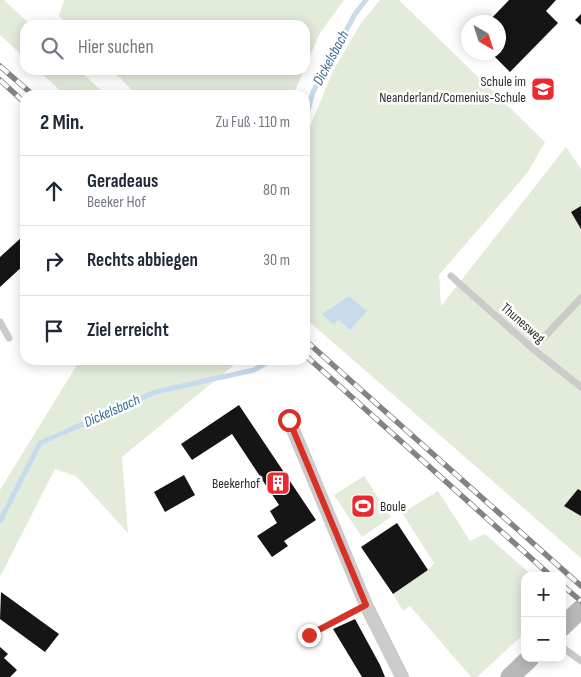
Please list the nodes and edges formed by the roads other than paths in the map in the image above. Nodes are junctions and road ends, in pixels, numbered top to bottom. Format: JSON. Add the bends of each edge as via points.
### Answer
{"nodes":[{"id":1,"x":451,"y":276,"type":"dead end"},
{"id":2,"x":581,"y":298,"type":"edge"},
{"id":3,"x":0,"y":322,"type":"edge"},
{"id":4,"x":9,"y":338,"type":"dead end"},
{"id":5,"x":533,"y":349,"type":"junction"},
{"id":6,"x":581,"y":388,"type":"edge"},
{"id":7,"x":289,"y":420,"type":"dead end"},
{"id":8,"x":366,"y":605,"type":"junction"},
{"id":9,"x":581,"y":609,"type":"edge"},
{"id":10,"x":566,"y":623,"type":"edge"},
{"id":11,"x":309,"y":635,"type":"dead end"},
{"id":12,"x":566,"y":651,"type":"edge"},
{"id":13,"x":581,"y":661,"type":"edge"},
{"id":14,"x":526,"y":662,"type":"edge"},
{"id":15,"x":402,"y":677,"type":"edge"},
{"id":16,"x":510,"y":677,"type":"edge"}],
"edges":[{"from":1,"to":5,"type":"lane","name":"Thunesweg"},
{"from":2,"to":5,"type":"lane"},
{"from":3,"to":4,"type":"lane"},
{"from":5,"to":6,"type":"lane","name":"Thunesweg"},
{"from":7,"to":8,"type":"street"},
{"from":8,"to":11,"type":"lane"},
{"from":8,"to":15,"type":"street"},
{"from":9,"to":10,"type":"main road"},
{"from":12,"to":13,"type":"lane"},
{"from":14,"to":16,"type":"main road"}]}
